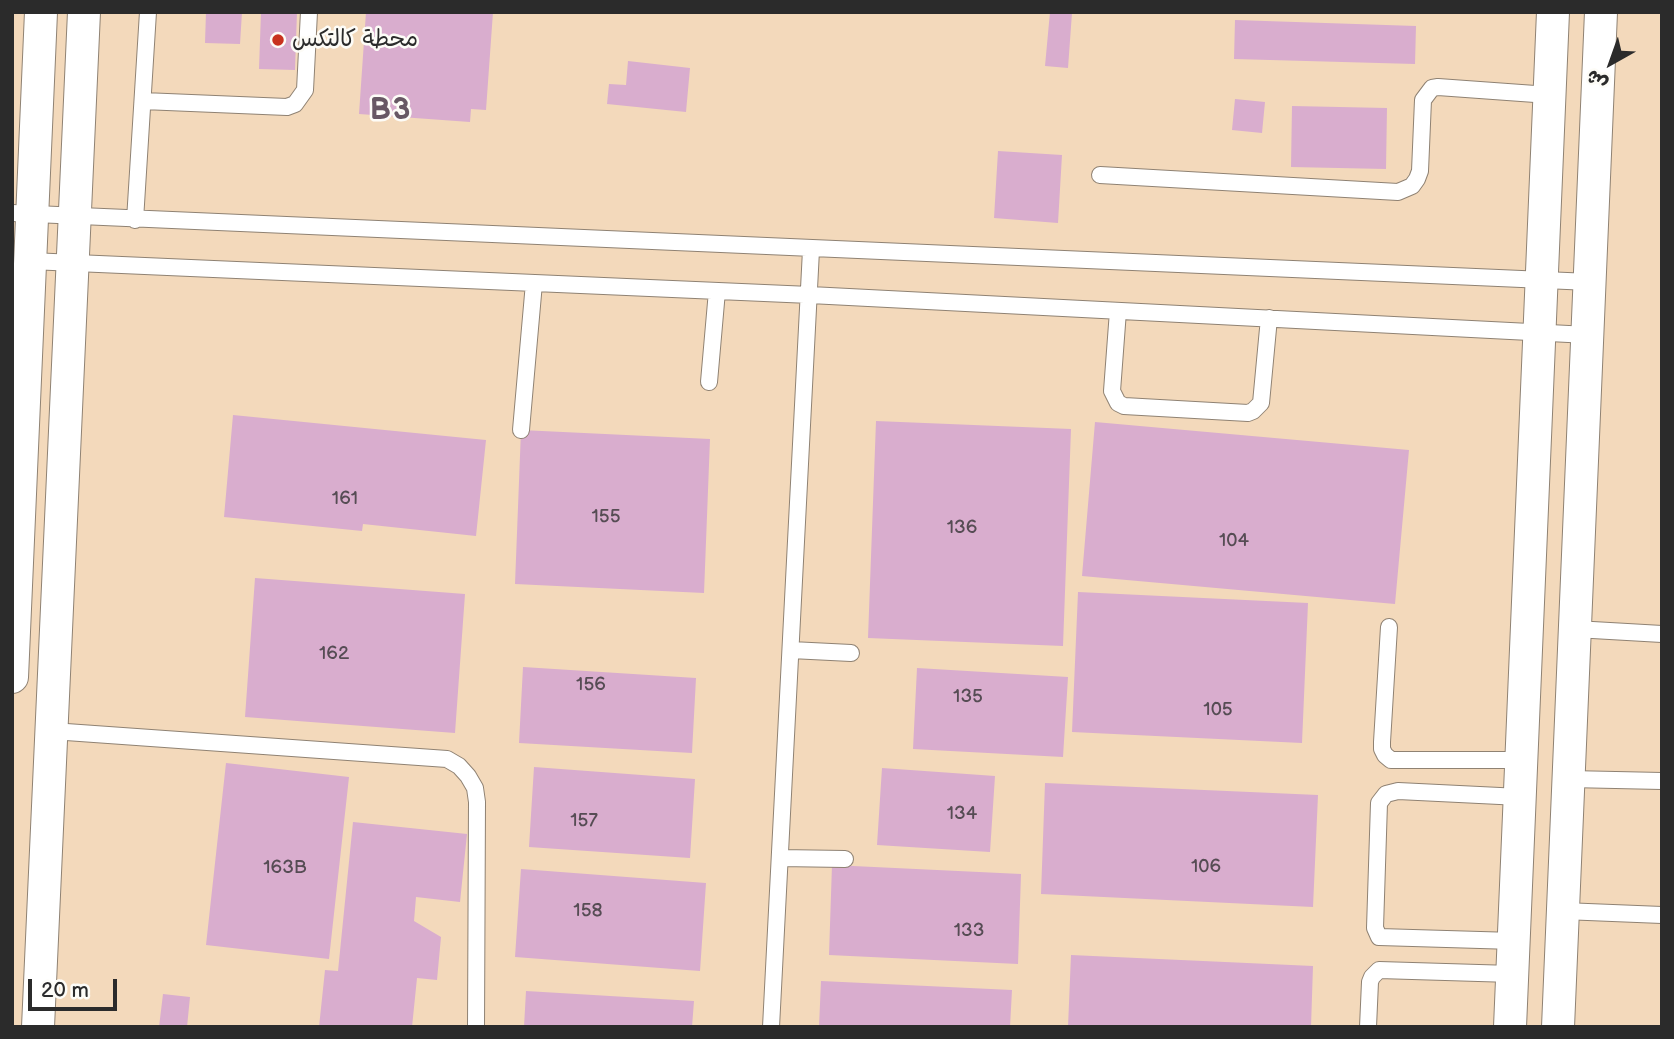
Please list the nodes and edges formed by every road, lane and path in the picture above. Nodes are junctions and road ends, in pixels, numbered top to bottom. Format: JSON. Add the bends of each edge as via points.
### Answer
{"nodes":[{"id":1,"x":41,"y":12,"type":"edge"},
{"id":2,"x":84,"y":12,"type":"edge"},
{"id":3,"x":148,"y":12,"type":"edge"},
{"id":4,"x":309,"y":12,"type":"edge"},
{"id":5,"x":1553,"y":12,"type":"edge"},
{"id":6,"x":1601,"y":12,"type":"edge"},
{"id":7,"x":1549,"y":95,"type":"junction"},
{"id":8,"x":143,"y":101,"type":"junction"},
{"id":9,"x":1100,"y":175,"type":"dead end"},
{"id":10,"x":22,"y":214,"type":"edge"},
{"id":11,"x":75,"y":218,"type":"junction"},
{"id":12,"x":135,"y":220,"type":"junction"},
{"id":13,"x":811,"y":250,"type":"junction"},
{"id":14,"x":24,"y":252,"type":"edge"},
{"id":15,"x":73,"y":263,"type":"junction"},
{"id":16,"x":1541,"y":280,"type":"junction"},
{"id":17,"x":1590,"y":282,"type":"junction"},
{"id":18,"x":534,"y":283,"type":"junction"},
{"id":19,"x":717,"y":291,"type":"junction"},
{"id":20,"x":810,"y":295,"type":"junction"},
{"id":21,"x":1118,"y":311,"type":"junction"},
{"id":22,"x":1269,"y":318,"type":"junction"},
{"id":23,"x":1539,"y":332,"type":"junction"},
{"id":24,"x":1588,"y":335,"type":"junction"},
{"id":25,"x":709,"y":382,"type":"dead end"},
{"id":26,"x":521,"y":430,"type":"dead end"},
{"id":27,"x":16,"y":486,"type":"edge"},
{"id":28,"x":1389,"y":627,"type":"dead end"},
{"id":29,"x":1575,"y":629,"type":"junction"},
{"id":30,"x":1662,"y":634,"type":"edge"},
{"id":31,"x":791,"y":650,"type":"junction"},
{"id":32,"x":851,"y":653,"type":"dead end"},
{"id":33,"x":12,"y":677,"type":"edge"},
{"id":34,"x":52,"y":731,"type":"junction"},
{"id":35,"x":1521,"y":760,"type":"junction"},
{"id":36,"x":1569,"y":779,"type":"junction"},
{"id":37,"x":1662,"y":781,"type":"edge"},
{"id":38,"x":1520,"y":797,"type":"junction"},
{"id":39,"x":780,"y":858,"type":"junction"},
{"id":40,"x":845,"y":859,"type":"dead end"},
{"id":41,"x":1563,"y":911,"type":"junction"},
{"id":42,"x":1662,"y":915,"type":"edge"},
{"id":43,"x":1514,"y":941,"type":"junction"},
{"id":44,"x":1513,"y":974,"type":"junction"},
{"id":45,"x":38,"y":1027,"type":"edge"},
{"id":46,"x":476,"y":1027,"type":"edge"},
{"id":47,"x":771,"y":1027,"type":"edge"},
{"id":48,"x":1368,"y":1027,"type":"edge"},
{"id":49,"x":1510,"y":1027,"type":"edge"},
{"id":50,"x":1558,"y":1027,"type":"edge"}],
"edges":[{"from":1,"to":10,"type":"street"},
{"from":2,"to":11,"type":"street"},
{"from":3,"to":8,"type":"lane"},
{"from":4,"to":8,"type":"lane","via":[[305,90],[295,104]]},
{"from":5,"to":7,"type":"street"},
{"from":6,"to":17,"type":"street"},
{"from":7,"to":9,"type":"lane","via":[[1432,88],[1423,100],[1418,179],[1398,192]]},
{"from":7,"to":16,"type":"street"},
{"from":8,"to":12,"type":"lane"},
{"from":10,"to":11,"type":"lane"},
{"from":10,"to":14,"type":"street"},
{"from":11,"to":12,"type":"lane"},
{"from":11,"to":15,"type":"street"},
{"from":12,"to":13,"type":"lane"},
{"from":13,"to":16,"type":"lane"},
{"from":13,"to":20,"type":"lane"},
{"from":14,"to":15,"type":"lane"},
{"from":14,"to":27,"type":"street"},
{"from":15,"to":18,"type":"lane"},
{"from":15,"to":34,"type":"street"},
{"from":16,"to":17,"type":"lane"},
{"from":16,"to":23,"type":"street"},
{"from":17,"to":24,"type":"street"},
{"from":18,"to":19,"type":"lane"},
{"from":18,"to":26,"type":"lane"},
{"from":19,"to":20,"type":"lane"},
{"from":19,"to":25,"type":"lane"},
{"from":20,"to":21,"type":"lane"},
{"from":20,"to":31,"type":"lane"},
{"from":21,"to":22,"type":"lane"},
{"from":21,"to":22,"type":"lane","via":[[1112,391],[1118,403],[1248,413],[1261,403]]},
{"from":22,"to":23,"type":"lane"},
{"from":23,"to":24,"type":"lane"},
{"from":23,"to":35,"type":"street"},
{"from":24,"to":29,"type":"street"},
{"from":27,"to":33,"type":"street"},
{"from":28,"to":35,"type":"lane","via":[[1385,755],[1391,760]]},
{"from":29,"to":30,"type":"lane"},
{"from":29,"to":36,"type":"street"},
{"from":31,"to":32,"type":"lane"},
{"from":31,"to":39,"type":"lane"},
{"from":34,"to":45,"type":"street"},
{"from":34,"to":46,"type":"lane","via":[[447,759],[459,766],[475,788],[477,802]]},
{"from":35,"to":38,"type":"street"},
{"from":36,"to":37,"type":"lane"},
{"from":36,"to":41,"type":"street"},
{"from":38,"to":43,"type":"street"},
{"from":38,"to":43,"type":"lane","via":[[1398,792],[1385,794],[1379,803],[1374,928],[1379,937]]},
{"from":39,"to":40,"type":"lane"},
{"from":39,"to":47,"type":"lane"},
{"from":41,"to":42,"type":"lane"},
{"from":41,"to":50,"type":"street"},
{"from":43,"to":44,"type":"street"},
{"from":44,"to":48,"type":"lane","via":[[1379,970],[1370,982]]},
{"from":44,"to":49,"type":"street"}]}
